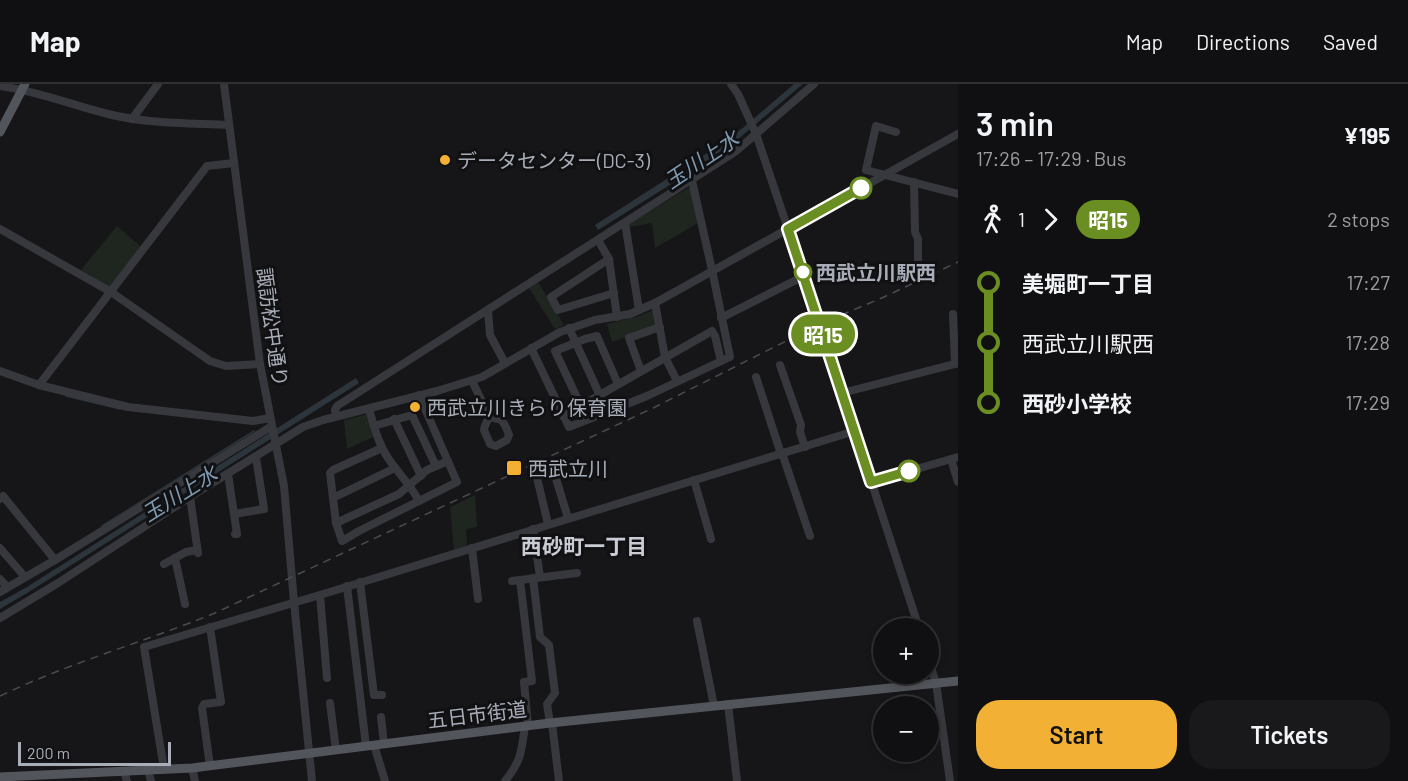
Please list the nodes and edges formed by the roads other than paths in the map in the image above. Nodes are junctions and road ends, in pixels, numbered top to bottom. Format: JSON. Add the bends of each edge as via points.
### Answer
{"nodes":[{"id":1,"x":158,"y":84,"type":"edge"},
{"id":2,"x":224,"y":84,"type":"edge"},
{"id":3,"x":731,"y":84,"type":"edge"},
{"id":4,"x":814,"y":84,"type":"edge"},
{"id":5,"x":0,"y":86,"type":"edge"},
{"id":6,"x":24,"y":87,"type":"edge"},
{"id":7,"x":132,"y":119,"type":"junction"},
{"id":8,"x":229,"y":125,"type":"junction"},
{"id":9,"x":0,"y":132,"type":"edge"},
{"id":10,"x":755,"y":132,"type":"junction"},
{"id":11,"x":896,"y":132,"type":"dead end"},
{"id":12,"x":958,"y":134,"type":"edge"},
{"id":13,"x":234,"y":163,"type":"junction"},
{"id":14,"x":886,"y":174,"type":"junction"},
{"id":15,"x":692,"y":181,"type":"junction"},
{"id":16,"x":914,"y":182,"type":"junction"},
{"id":17,"x":958,"y":194,"type":"edge"},
{"id":18,"x":625,"y":223,"type":"junction"},
{"id":19,"x":0,"y":229,"type":"edge"},
{"id":20,"x":788,"y":229,"type":"junction"},
{"id":21,"x":598,"y":240,"type":"junction"},
{"id":22,"x":609,"y":259,"type":"junction"},
{"id":23,"x":712,"y":270,"type":"junction"},
{"id":24,"x":880,"y":271,"type":"dead end"},
{"id":25,"x":804,"y":276,"type":"junction"},
{"id":26,"x":111,"y":292,"type":"junction"},
{"id":27,"x":614,"y":293,"type":"junction"},
{"id":28,"x":655,"y":303,"type":"junction"},
{"id":29,"x":488,"y":310,"type":"junction"},
{"id":30,"x":639,"y":310,"type":"junction"},
{"id":31,"x":953,"y":314,"type":"dead end"},
{"id":32,"x":617,"y":316,"type":"junction"},
{"id":33,"x":722,"y":318,"type":"junction"},
{"id":34,"x":660,"y":327,"type":"junction"},
{"id":35,"x":956,"y":327,"type":"edge"},
{"id":36,"x":569,"y":328,"type":"junction"},
{"id":37,"x":575,"y":342,"type":"junction"},
{"id":38,"x":531,"y":348,"type":"junction"},
{"id":39,"x":665,"y":357,"type":"junction"},
{"id":40,"x":721,"y":361,"type":"junction"},
{"id":41,"x":505,"y":363,"type":"junction"},
{"id":42,"x":260,"y":364,"type":"junction"},
{"id":43,"x":957,"y":364,"type":"edge"},
{"id":44,"x":780,"y":365,"type":"dead end"},
{"id":45,"x":0,"y":370,"type":"edge"},
{"id":46,"x":641,"y":371,"type":"junction"},
{"id":47,"x":758,"y":379,"type":"dead end"},
{"id":48,"x":472,"y":381,"type":"junction"},
{"id":49,"x":677,"y":381,"type":"junction"},
{"id":50,"x":618,"y":384,"type":"junction"},
{"id":51,"x":39,"y":385,"type":"junction"},
{"id":52,"x":842,"y":393,"type":"junction"},
{"id":53,"x":419,"y":395,"type":"junction"},
{"id":54,"x":599,"y":395,"type":"junction"},
{"id":55,"x":580,"y":406,"type":"junction"},
{"id":56,"x":369,"y":409,"type":"junction"},
{"id":57,"x":607,"y":411,"type":"junction"},
{"id":58,"x":336,"y":416,"type":"junction"},
{"id":59,"x":563,"y":416,"type":"junction"},
{"id":60,"x":394,"y":419,"type":"junction"},
{"id":61,"x":490,"y":419,"type":"dead end"},
{"id":62,"x":374,"y":426,"type":"junction"},
{"id":63,"x":273,"y":431,"type":"junction"},
{"id":64,"x":855,"y":431,"type":"junction"},
{"id":65,"x":805,"y":447,"type":"junction"},
{"id":66,"x":382,"y":448,"type":"junction"},
{"id":67,"x":782,"y":453,"type":"junction"},
{"id":68,"x":256,"y":457,"type":"junction"},
{"id":69,"x":955,"y":458,"type":"edge"},
{"id":70,"x":448,"y":461,"type":"junction"},
{"id":71,"x":436,"y":466,"type":"junction"},
{"id":72,"x":395,"y":468,"type":"junction"},
{"id":73,"x":228,"y":474,"type":"junction"},
{"id":74,"x":421,"y":476,"type":"junction"},
{"id":75,"x":694,"y":480,"type":"junction"},
{"id":76,"x":871,"y":482,"type":"junction"},
{"id":77,"x":958,"y":482,"type":"edge"},
{"id":78,"x":410,"y":486,"type":"junction"},
{"id":79,"x":190,"y":497,"type":"junction"},
{"id":80,"x":333,"y":498,"type":"junction"},
{"id":81,"x":0,"y":499,"type":"edge"},
{"id":82,"x":419,"y":501,"type":"junction"},
{"id":83,"x":234,"y":514,"type":"junction"},
{"id":84,"x":568,"y":518,"type":"junction"},
{"id":85,"x":336,"y":524,"type":"junction"},
{"id":86,"x":548,"y":524,"type":"junction"},
{"id":87,"x":533,"y":529,"type":"junction"},
{"id":88,"x":235,"y":534,"type":"dead end"},
{"id":89,"x":810,"y":536,"type":"dead end"},
{"id":90,"x":711,"y":539,"type":"dead end"},
{"id":91,"x":0,"y":548,"type":"edge"},
{"id":92,"x":472,"y":548,"type":"junction"},
{"id":93,"x":175,"y":558,"type":"junction"},
{"id":94,"x":54,"y":560,"type":"junction"},
{"id":95,"x":164,"y":564,"type":"dead end"},
{"id":96,"x":577,"y":573,"type":"dead end"},
{"id":97,"x":25,"y":578,"type":"junction"},
{"id":98,"x":537,"y":578,"type":"junction"},
{"id":99,"x":0,"y":579,"type":"edge"},
{"id":100,"x":360,"y":582,"type":"junction"},
{"id":101,"x":347,"y":586,"type":"junction"},
{"id":102,"x":4,"y":589,"type":"edge"},
{"id":103,"x":320,"y":595,"type":"junction"},
{"id":104,"x":478,"y":599,"type":"dead end"},
{"id":105,"x":294,"y":602,"type":"junction"},
{"id":106,"x":184,"y":604,"type":"dead end"},
{"id":107,"x":0,"y":618,"type":"edge"},
{"id":108,"x":916,"y":618,"type":"edge"},
{"id":109,"x":697,"y":621,"type":"dead end"},
{"id":110,"x":210,"y":627,"type":"junction"},
{"id":111,"x":328,"y":674,"type":"dead end"},
{"id":112,"x":958,"y":681,"type":"edge"},
{"id":113,"x":936,"y":684,"type":"joint"},
{"id":114,"x":939,"y":684,"type":"edge"},
{"id":115,"x":382,"y":694,"type":"dead end"},
{"id":116,"x":330,"y":703,"type":"dead end"},
{"id":117,"x":728,"y":704,"type":"junction"},
{"id":118,"x":714,"y":706,"type":"junction"},
{"id":119,"x":381,"y":717,"type":"dead end"},
{"id":120,"x":551,"y":723,"type":"junction"},
{"id":121,"x":527,"y":726,"type":"junction"},
{"id":122,"x":375,"y":745,"type":"junction"},
{"id":123,"x":336,"y":750,"type":"junction"},
{"id":124,"x":309,"y":753,"type":"junction"},
{"id":125,"x":210,"y":766,"type":"junction"},
{"id":126,"x":192,"y":768,"type":"junction"},
{"id":127,"x":148,"y":770,"type":"junction"},
{"id":128,"x":164,"y":770,"type":"junction"},
{"id":129,"x":126,"y":776,"type":"edge"},
{"id":130,"x":0,"y":777,"type":"edge"},
{"id":131,"x":151,"y":781,"type":"edge"},
{"id":132,"x":195,"y":781,"type":"edge"},
{"id":133,"x":312,"y":781,"type":"edge"},
{"id":134,"x":385,"y":781,"type":"edge"},
{"id":135,"x":505,"y":781,"type":"edge"},
{"id":136,"x":559,"y":781,"type":"edge"},
{"id":137,"x":737,"y":781,"type":"edge"},
{"id":138,"x":950,"y":781,"type":"edge"}],
"edges":[{"from":1,"to":7,"type":"street"},
{"from":2,"to":8,"type":"street","name":"諏訪松中通り"},
{"from":3,"to":10,"type":"street"},
{"from":4,"to":10,"type":"street"},
{"from":5,"to":6,"type":"street"},
{"from":6,"to":7,"type":"street"},
{"from":6,"to":9,"type":"main road"},
{"from":7,"to":8,"type":"street"},
{"from":8,"to":13,"type":"street","name":"諏訪松中通り"},
{"from":10,"to":15,"type":"street","via":[[735,152]]},
{"from":10,"to":20,"type":"street"},
{"from":11,"to":14,"type":"street","via":[[876,126],[866,170]]},
{"from":12,"to":14,"type":"street"},
{"from":13,"to":26,"type":"street","via":[[207,166]]},
{"from":13,"to":42,"type":"street","name":"諏訪松中通り"},
{"from":14,"to":16,"type":"street"},
{"from":14,"to":20,"type":"street"},
{"from":15,"to":18,"type":"street"},
{"from":15,"to":23,"type":"street"},
{"from":16,"to":17,"type":"street"},
{"from":16,"to":24,"type":"street","via":[[918,268]]},
{"from":18,"to":21,"type":"street"},
{"from":18,"to":30,"type":"street"},
{"from":19,"to":26,"type":"street"},
{"from":20,"to":23,"type":"street"},
{"from":20,"to":25,"type":"street"},
{"from":21,"to":22,"type":"street"},
{"from":21,"to":29,"type":"street"},
{"from":22,"to":27,"type":"street"},
{"from":22,"to":27,"type":"street","via":[[551,297],[558,310]]},
{"from":23,"to":28,"type":"street"},
{"from":23,"to":33,"type":"street"},
{"from":25,"to":33,"type":"street"},
{"from":25,"to":52,"type":"street"},
{"from":26,"to":42,"type":"street","via":[[210,361],[226,366]]},
{"from":26,"to":51,"type":"street"},
{"from":27,"to":32,"type":"street"},
{"from":28,"to":30,"type":"street"},
{"from":28,"to":34,"type":"street"},
{"from":29,"to":41,"type":"street","via":[[490,335]]},
{"from":29,"to":58,"type":"street","via":[[337,406]]},
{"from":30,"to":32,"type":"street"},
{"from":31,"to":35,"type":"street"},
{"from":32,"to":36,"type":"street"},
{"from":33,"to":40,"type":"street","via":[[730,357]]},
{"from":34,"to":39,"type":"street"},
{"from":34,"to":46,"type":"street","via":[[629,338]]},
{"from":35,"to":43,"type":"street"},
{"from":36,"to":37,"type":"street"},
{"from":36,"to":38,"type":"street"},
{"from":37,"to":50,"type":"street","via":[[597,336]]},
{"from":37,"to":54,"type":"street"},
{"from":37,"to":55,"type":"street","via":[[555,351]]},
{"from":38,"to":41,"type":"street"},
{"from":38,"to":59,"type":"street"},
{"from":39,"to":40,"type":"street","via":[[712,331]]},
{"from":39,"to":46,"type":"street"},
{"from":39,"to":49,"type":"street"},
{"from":40,"to":49,"type":"street"},
{"from":41,"to":48,"type":"street"},
{"from":42,"to":63,"type":"street","name":"諏訪松中通り"},
{"from":43,"to":52,"type":"street"},
{"from":44,"to":65,"type":"street"},
{"from":45,"to":51,"type":"street"},
{"from":46,"to":50,"type":"street"},
{"from":47,"to":67,"type":"street"},
{"from":48,"to":53,"type":"street"},
{"from":48,"to":61,"type":"street"},
{"from":49,"to":57,"type":"street"},
{"from":50,"to":54,"type":"street"},
{"from":51,"to":63,"type":"street","via":[[128,407],[253,421]]},
{"from":52,"to":64,"type":"street"},
{"from":53,"to":56,"type":"street"},
{"from":53,"to":70,"type":"street"},
{"from":54,"to":55,"type":"street"},
{"from":54,"to":57,"type":"street"},
{"from":55,"to":59,"type":"street"},
{"from":56,"to":58,"type":"street"},
{"from":56,"to":62,"type":"street"},
{"from":57,"to":59,"type":"street","via":[[569,427]]},
{"from":58,"to":63,"type":"street"},
{"from":60,"to":62,"type":"street"},
{"from":60,"to":71,"type":"street","via":[[412,415]]},
{"from":60,"to":74,"type":"street"},
{"from":62,"to":66,"type":"street"},
{"from":63,"to":68,"type":"street"},
{"from":63,"to":94,"type":"street"},
{"from":63,"to":105,"type":"street","name":"諏訪松中通り","via":[[284,486]]},
{"from":64,"to":65,"type":"street"},
{"from":64,"to":76,"type":"street"},
{"from":65,"to":67,"type":"street"},
{"from":66,"to":72,"type":"street"},
{"from":66,"to":80,"type":"street","via":[[331,472]]},
{"from":67,"to":75,"type":"street"},
{"from":67,"to":89,"type":"street"},
{"from":68,"to":73,"type":"street"},
{"from":68,"to":83,"type":"street","via":[[264,509]]},
{"from":69,"to":76,"type":"street"},
{"from":69,"to":77,"type":"street"},
{"from":70,"to":71,"type":"street"},
{"from":70,"to":82,"type":"street","via":[[457,482]]},
{"from":71,"to":74,"type":"street"},
{"from":72,"to":78,"type":"street"},
{"from":72,"to":80,"type":"street"},
{"from":73,"to":79,"type":"street"},
{"from":73,"to":83,"type":"street"},
{"from":74,"to":78,"type":"street"},
{"from":75,"to":84,"type":"street"},
{"from":75,"to":90,"type":"street"},
{"from":76,"to":108,"type":"street"},
{"from":78,"to":82,"type":"street"},
{"from":78,"to":85,"type":"street"},
{"from":79,"to":93,"type":"street","via":[[198,551]]},
{"from":79,"to":107,"type":"street"},
{"from":80,"to":85,"type":"street"},
{"from":81,"to":94,"type":"street","via":[[3,496]]},
{"from":82,"to":85,"type":"street","via":[[342,541]]},
{"from":83,"to":88,"type":"street"},
{"from":84,"to":86,"type":"street"},
{"from":84,"to":86,"type":"street","via":[[555,472],[549,469],[537,478]]},
{"from":86,"to":87,"type":"street"},
{"from":87,"to":92,"type":"street"},
{"from":87,"to":98,"type":"street"},
{"from":91,"to":97,"type":"street"},
{"from":92,"to":100,"type":"street"},
{"from":92,"to":104,"type":"street","via":[[472,590]]},
{"from":93,"to":95,"type":"street"},
{"from":93,"to":106,"type":"street"},
{"from":94,"to":97,"type":"street"},
{"from":96,"to":98,"type":"street"},
{"from":97,"to":102,"type":"street"},
{"from":98,"to":120,"type":"street","via":[[540,637],[549,645],[555,693],[547,704]]},
{"from":98,"to":121,"type":"street","via":[[516,580],[532,681],[524,682]]},
{"from":99,"to":102,"type":"street"},
{"from":100,"to":101,"type":"street"},
{"from":100,"to":115,"type":"street","via":[[374,695]]},
{"from":101,"to":103,"type":"street"},
{"from":101,"to":122,"type":"street"},
{"from":103,"to":105,"type":"street"},
{"from":103,"to":111,"type":"street"},
{"from":105,"to":110,"type":"street"},
{"from":105,"to":124,"type":"street","name":"諏訪松中通り"},
{"from":109,"to":118,"type":"street"},
{"from":110,"to":125,"type":"street","via":[[220,702],[204,704],[202,708]]},
{"from":110,"to":128,"type":"street","via":[[144,647]]},
{"from":112,"to":114,"type":"main road","name":"五日市街道"},
{"from":113,"to":117,"type":"main road","name":"五日市街道"},
{"from":113,"to":138,"type":"street"},
{"from":116,"to":123,"type":"street"},
{"from":117,"to":118,"type":"main road","name":"五日市街道"},
{"from":117,"to":137,"type":"street"},
{"from":118,"to":120,"type":"main road","name":"五日市街道"},
{"from":119,"to":122,"type":"street"},
{"from":120,"to":121,"type":"main road","name":"五日市街道"},
{"from":120,"to":136,"type":"street"},
{"from":121,"to":122,"type":"main road","name":"五日市街道"},
{"from":121,"to":135,"type":"street","via":[[520,759]]},
{"from":122,"to":123,"type":"main road","name":"五日市街道"},
{"from":122,"to":134,"type":"street"},
{"from":123,"to":124,"type":"main road","name":"五日市街道"},
{"from":124,"to":125,"type":"main road","name":"五日市街道"},
{"from":124,"to":133,"type":"street","name":"諏訪松中通り"},
{"from":125,"to":126,"type":"main road","name":"五日市街道"},
{"from":126,"to":128,"type":"main road","name":"五日市街道"},
{"from":126,"to":132,"type":"street"},
{"from":127,"to":128,"type":"main road","name":"五日市街道"},
{"from":127,"to":129,"type":"main road","name":"五日市街道"},
{"from":127,"to":131,"type":"street"},
{"from":129,"to":130,"type":"main road","name":"五日市街道"}]}
